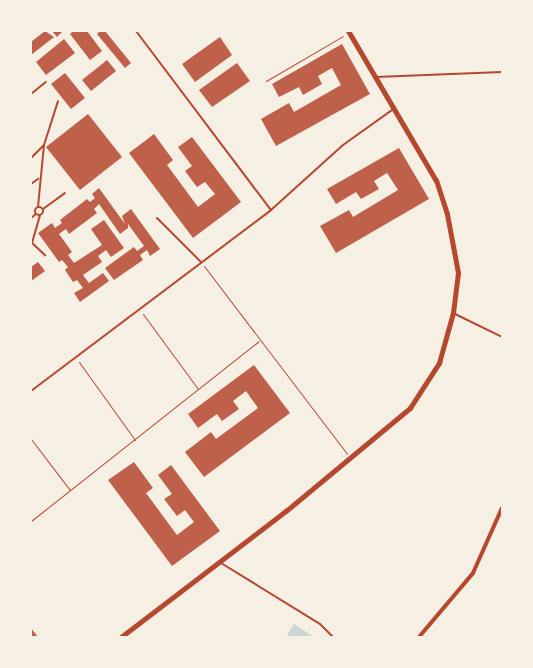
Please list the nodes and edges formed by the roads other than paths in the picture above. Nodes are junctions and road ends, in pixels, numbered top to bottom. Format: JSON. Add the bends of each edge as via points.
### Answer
{"nodes":[{"id":1,"x":136,"y":31,"type":"edge"},
{"id":2,"x":349,"y":32,"type":"edge"},
{"id":3,"x":502,"y":72,"type":"edge"},
{"id":4,"x":374,"y":77,"type":"junction"},
{"id":5,"x":46,"y":82,"type":"dead end"},
{"id":6,"x":31,"y":94,"type":"edge"},
{"id":7,"x":58,"y":101,"type":"dead end"},
{"id":8,"x":394,"y":110,"type":"junction"},
{"id":9,"x":44,"y":145,"type":"junction"},
{"id":10,"x":31,"y":158,"type":"edge"},
{"id":11,"x":38,"y":179,"type":"junction"},
{"id":12,"x":31,"y":184,"type":"edge"},
{"id":13,"x":65,"y":192,"type":"dead end"},
{"id":14,"x":38,"y":207,"type":"junction"},
{"id":15,"x":31,"y":209,"type":"edge"},
{"id":16,"x":43,"y":209,"type":"junction"},
{"id":17,"x":35,"y":210,"type":"junction"},
{"id":18,"x":271,"y":210,"type":"junction"},
{"id":19,"x":38,"y":215,"type":"junction"},
{"id":20,"x":31,"y":218,"type":"edge"},
{"id":21,"x":157,"y":218,"type":"dead end"},
{"id":22,"x":32,"y":242,"type":"edge"},
{"id":23,"x":45,"y":255,"type":"dead end"},
{"id":24,"x":202,"y":262,"type":"junction"},
{"id":25,"x":453,"y":313,"type":"junction"},
{"id":26,"x":502,"y":337,"type":"edge"},
{"id":27,"x":31,"y":391,"type":"edge"},
{"id":28,"x":502,"y":508,"type":"edge"},
{"id":29,"x":219,"y":561,"type":"junction"},
{"id":30,"x":121,"y":637,"type":"edge"},
{"id":31,"x":333,"y":637,"type":"edge"},
{"id":32,"x":418,"y":637,"type":"edge"}],
"edges":[{"from":1,"to":18,"type":"lane"},
{"from":2,"to":4,"type":"street"},
{"from":3,"to":4,"type":"lane"},
{"from":4,"to":8,"type":"street"},
{"from":5,"to":6,"type":"lane"},
{"from":7,"to":9,"type":"lane"},
{"from":8,"to":18,"type":"lane","via":[[343,146]]},
{"from":8,"to":25,"type":"street","via":[[436,181],[447,214],[458,273]]},
{"from":9,"to":10,"type":"lane"},
{"from":9,"to":11,"type":"lane"},
{"from":11,"to":12,"type":"lane"},
{"from":11,"to":14,"type":"lane"},
{"from":13,"to":16,"type":"lane"},
{"from":14,"to":16,"type":"lane"},
{"from":14,"to":17,"type":"lane"},
{"from":15,"to":17,"type":"lane"},
{"from":16,"to":19,"type":"lane"},
{"from":17,"to":19,"type":"lane"},
{"from":18,"to":24,"type":"lane"},
{"from":19,"to":20,"type":"lane"},
{"from":19,"to":22,"type":"lane"},
{"from":21,"to":24,"type":"lane"},
{"from":22,"to":23,"type":"lane"},
{"from":24,"to":27,"type":"lane"},
{"from":25,"to":26,"type":"lane"},
{"from":25,"to":29,"type":"street","via":[[439,363],[410,408]]},
{"from":28,"to":32,"type":"street","via":[[473,573]]},
{"from":29,"to":30,"type":"street"},
{"from":29,"to":31,"type":"lane","via":[[320,624]]}]}
